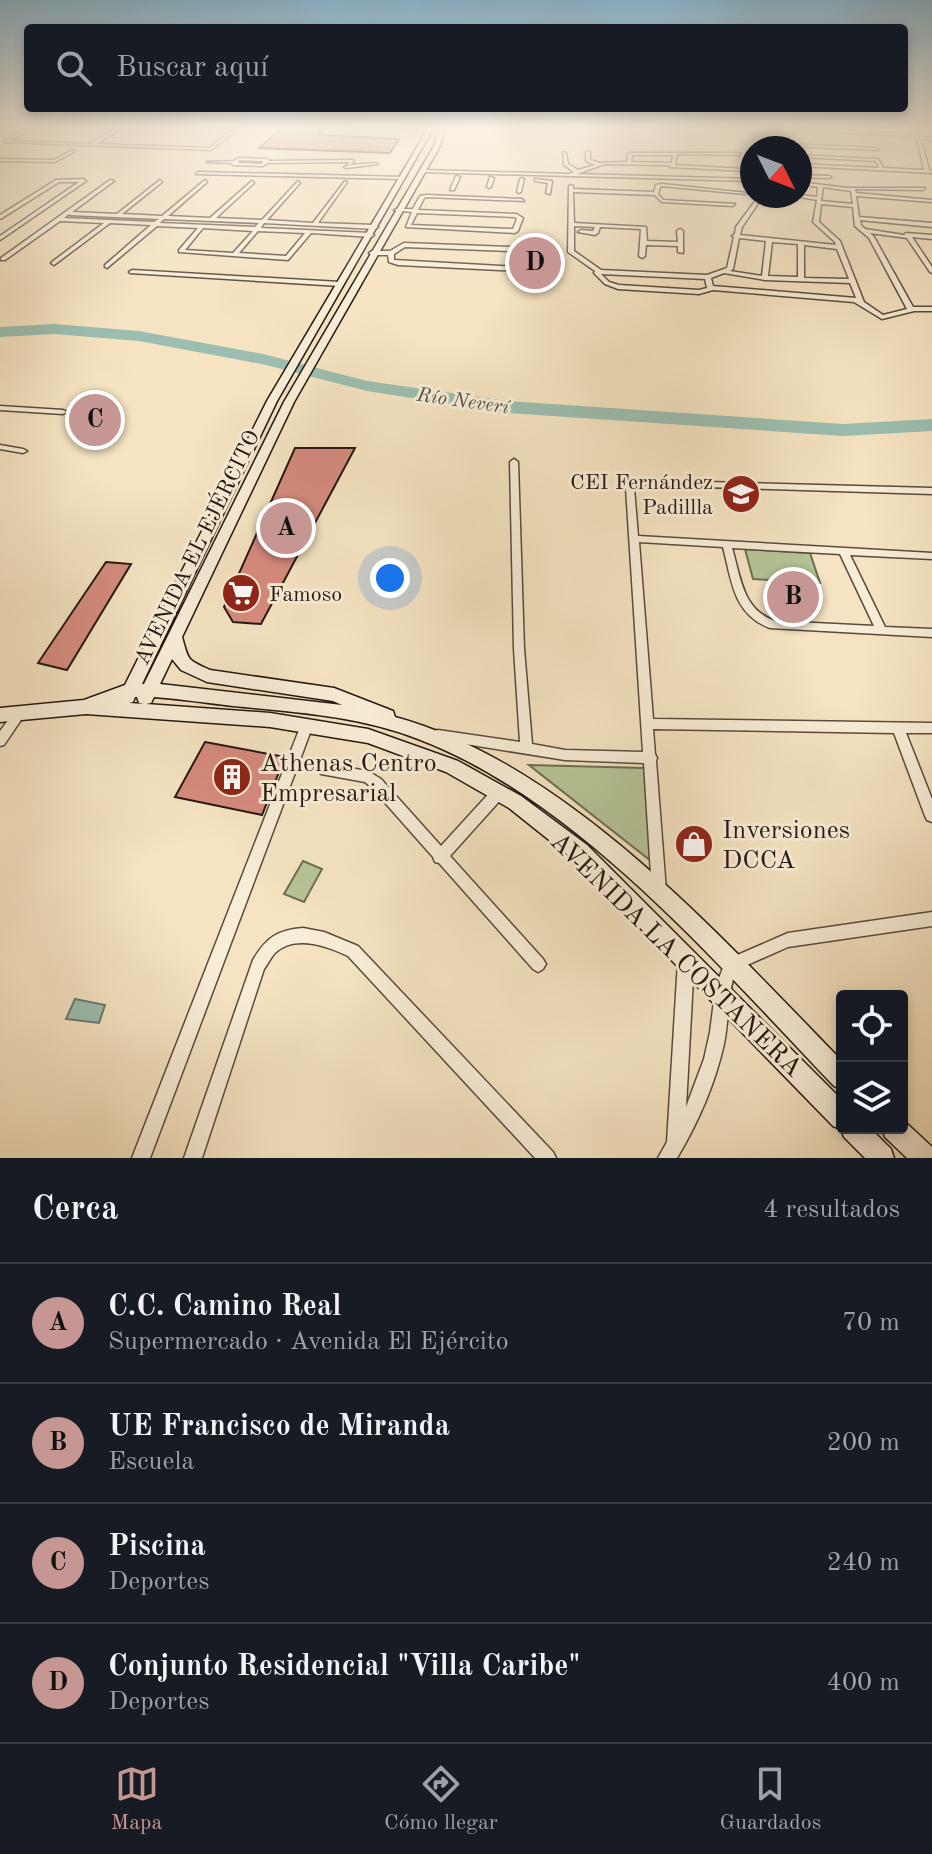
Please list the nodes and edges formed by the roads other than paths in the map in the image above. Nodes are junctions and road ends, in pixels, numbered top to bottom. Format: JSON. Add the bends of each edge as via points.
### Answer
{"nodes":[{"id":1,"x":58,"y":181,"type":"edge"},
{"id":2,"x":83,"y":181,"type":"edge"},
{"id":3,"x":112,"y":181,"type":"dead end"},
{"id":4,"x":160,"y":181,"type":"dead end"},
{"id":5,"x":205,"y":181,"type":"dead end"},
{"id":6,"x":401,"y":181,"type":"edge"},
{"id":7,"x":415,"y":181,"type":"edge"},
{"id":8,"x":456,"y":181,"type":"edge"},
{"id":9,"x":491,"y":181,"type":"edge"},
{"id":10,"x":522,"y":181,"type":"edge"},
{"id":11,"x":549,"y":181,"type":"edge"},
{"id":12,"x":572,"y":181,"type":"edge"},
{"id":13,"x":252,"y":182,"type":"dead end"},
{"id":14,"x":298,"y":182,"type":"dead end"},
{"id":15,"x":345,"y":182,"type":"dead end"},
{"id":16,"x":812,"y":184,"type":"edge"},
{"id":17,"x":821,"y":185,"type":"junction"},
{"id":18,"x":489,"y":187,"type":"dead end"},
{"id":19,"x":571,"y":188,"type":"junction"},
{"id":20,"x":847,"y":188,"type":"junction"},
{"id":21,"x":452,"y":189,"type":"dead end"},
{"id":22,"x":923,"y":189,"type":"dead end"},
{"id":23,"x":519,"y":192,"type":"dead end"},
{"id":24,"x":656,"y":192,"type":"junction"},
{"id":25,"x":740,"y":192,"type":"edge"},
{"id":26,"x":548,"y":193,"type":"dead end"},
{"id":27,"x":854,"y":194,"type":"junction"},
{"id":28,"x":812,"y":199,"type":"edge"},
{"id":29,"x":522,"y":200,"type":"dead end"},
{"id":30,"x":820,"y":201,"type":"junction"},
{"id":31,"x":932,"y":201,"type":"edge"},
{"id":32,"x":733,"y":205,"type":"dead end"},
{"id":33,"x":855,"y":206,"type":"junction"},
{"id":34,"x":753,"y":208,"type":"edge"},
{"id":35,"x":396,"y":210,"type":"junction"},
{"id":36,"x":415,"y":211,"type":"junction"},
{"id":37,"x":36,"y":214,"type":"junction"},
{"id":38,"x":118,"y":215,"type":"junction"},
{"id":39,"x":64,"y":216,"type":"junction"},
{"id":40,"x":0,"y":217,"type":"edge"},
{"id":41,"x":164,"y":217,"type":"junction"},
{"id":42,"x":858,"y":218,"type":"junction"},
{"id":43,"x":212,"y":219,"type":"junction"},
{"id":44,"x":263,"y":221,"type":"junction"},
{"id":45,"x":108,"y":222,"type":"junction"},
{"id":46,"x":156,"y":224,"type":"junction"},
{"id":47,"x":315,"y":224,"type":"junction"},
{"id":48,"x":571,"y":224,"type":"junction"},
{"id":49,"x":932,"y":225,"type":"edge"},
{"id":50,"x":202,"y":226,"type":"junction"},
{"id":51,"x":598,"y":226,"type":"junction"},
{"id":52,"x":257,"y":229,"type":"junction"},
{"id":53,"x":373,"y":231,"type":"junction"},
{"id":54,"x":680,"y":231,"type":"dead end"},
{"id":55,"x":864,"y":231,"type":"junction"},
{"id":56,"x":309,"y":232,"type":"junction"},
{"id":57,"x":581,"y":232,"type":"dead end"},
{"id":58,"x":903,"y":235,"type":"junction"},
{"id":59,"x":735,"y":236,"type":"junction"},
{"id":60,"x":932,"y":237,"type":"edge"},
{"id":61,"x":0,"y":238,"type":"edge"},
{"id":62,"x":769,"y":240,"type":"junction"},
{"id":63,"x":644,"y":243,"type":"junction"},
{"id":64,"x":801,"y":243,"type":"junction"},
{"id":65,"x":678,"y":244,"type":"junction"},
{"id":66,"x":838,"y":247,"type":"junction"},
{"id":67,"x":681,"y":252,"type":"dead end"},
{"id":68,"x":372,"y":253,"type":"junction"},
{"id":69,"x":391,"y":253,"type":"junction"},
{"id":70,"x":234,"y":255,"type":"junction"},
{"id":71,"x":642,"y":256,"type":"dead end"},
{"id":72,"x":3,"y":257,"type":"edge"},
{"id":73,"x":54,"y":263,"type":"dead end"},
{"id":74,"x":107,"y":266,"type":"dead end"},
{"id":75,"x":598,"y":270,"type":"junction"},
{"id":76,"x":932,"y":271,"type":"edge"},
{"id":77,"x":132,"y":272,"type":"dead end"},
{"id":78,"x":726,"y":272,"type":"junction"},
{"id":79,"x":708,"y":277,"type":"junction"},
{"id":80,"x":765,"y":278,"type":"junction"},
{"id":81,"x":801,"y":280,"type":"junction"},
{"id":82,"x":852,"y":281,"type":"junction"},
{"id":83,"x":340,"y":284,"type":"junction"},
{"id":84,"x":711,"y":289,"type":"junction"},
{"id":85,"x":861,"y":302,"type":"junction"},
{"id":86,"x":912,"y":309,"type":"junction"},
{"id":87,"x":932,"y":309,"type":"edge"},
{"id":88,"x":0,"y":408,"type":"edge"},
{"id":89,"x":63,"y":412,"type":"dead end"},
{"id":90,"x":0,"y":447,"type":"edge"},
{"id":91,"x":23,"y":451,"type":"dead end"},
{"id":92,"x":514,"y":462,"type":"dead end"},
{"id":93,"x":231,"y":481,"type":"junction"},
{"id":94,"x":252,"y":482,"type":"junction"},
{"id":95,"x":932,"y":491,"type":"edge"},
{"id":96,"x":634,"y":539,"type":"junction"},
{"id":97,"x":727,"y":546,"type":"junction"},
{"id":98,"x":844,"y":552,"type":"junction"},
{"id":99,"x":932,"y":556,"type":"edge"},
{"id":100,"x":882,"y":631,"type":"junction"},
{"id":101,"x":932,"y":633,"type":"edge"},
{"id":102,"x":176,"y":640,"type":"junction"},
{"id":103,"x":135,"y":700,"type":"junction"},
{"id":104,"x":19,"y":714,"type":"junction"},
{"id":105,"x":0,"y":715,"type":"edge"},
{"id":106,"x":647,"y":724,"type":"junction"},
{"id":107,"x":307,"y":725,"type":"junction"},
{"id":108,"x":898,"y":728,"type":"junction"},
{"id":109,"x":932,"y":728,"type":"edge"},
{"id":110,"x":418,"y":731,"type":"junction"},
{"id":111,"x":0,"y":741,"type":"edge"},
{"id":112,"x":526,"y":748,"type":"junction"},
{"id":113,"x":651,"y":758,"type":"junction"},
{"id":114,"x":325,"y":770,"type":"dead end"},
{"id":115,"x":499,"y":792,"type":"junction"},
{"id":116,"x":932,"y":816,"type":"edge"},
{"id":117,"x":440,"y":857,"type":"junction"},
{"id":118,"x":660,"y":897,"type":"junction"},
{"id":119,"x":932,"y":919,"type":"edge"},
{"id":120,"x":687,"y":958,"type":"junction"},
{"id":121,"x":538,"y":964,"type":"dead end"},
{"id":122,"x":731,"y":965,"type":"junction"},
{"id":123,"x":719,"y":990,"type":"junction"},
{"id":124,"x":836,"y":1072,"type":"edge"},
{"id":125,"x":836,"y":1111,"type":"edge"},
{"id":126,"x":859,"y":1134,"type":"edge"},
{"id":127,"x":900,"y":1134,"type":"edge"},
{"id":128,"x":671,"y":1152,"type":"edge"},
{"id":129,"x":141,"y":1158,"type":"edge"},
{"id":130,"x":193,"y":1158,"type":"edge"},
{"id":131,"x":547,"y":1158,"type":"edge"},
{"id":132,"x":882,"y":1158,"type":"edge"},
{"id":133,"x":925,"y":1158,"type":"edge"}],
"edges":[{"from":1,"to":40,"type":"street"},
{"from":2,"to":37,"type":"street"},
{"from":3,"to":39,"type":"street"},
{"from":4,"to":38,"type":"street"},
{"from":5,"to":41,"type":"street"},
{"from":6,"to":53,"type":"street"},
{"from":7,"to":35,"type":"street"},
{"from":8,"to":21,"type":"street"},
{"from":9,"to":18,"type":"street"},
{"from":10,"to":23,"type":"street"},
{"from":11,"to":26,"type":"street"},
{"from":12,"to":19,"type":"street"},
{"from":13,"to":43,"type":"street"},
{"from":14,"to":44,"type":"street"},
{"from":15,"to":47,"type":"street"},
{"from":16,"to":17,"type":"street"},
{"from":17,"to":20,"type":"street"},
{"from":17,"to":30,"type":"street"},
{"from":19,"to":24,"type":"street"},
{"from":19,"to":48,"type":"street"},
{"from":20,"to":22,"type":"street"},
{"from":20,"to":27,"type":"street"},
{"from":24,"to":25,"type":"street","via":[[666,185]]},
{"from":24,"to":32,"type":"street","via":[[662,201]]},
{"from":27,"to":31,"type":"street"},
{"from":27,"to":33,"type":"street"},
{"from":28,"to":30,"type":"street"},
{"from":29,"to":36,"type":"street","via":[[427,196]]},
{"from":30,"to":33,"type":"street"},
{"from":30,"to":66,"type":"street","via":[[816,222]]},
{"from":33,"to":42,"type":"street"},
{"from":34,"to":59,"type":"street"},
{"from":35,"to":36,"type":"street"},
{"from":35,"to":68,"type":"street"},
{"from":36,"to":36,"type":"street","via":[[516,216],[520,218],[515,231],[408,226]]},
{"from":37,"to":39,"type":"street"},
{"from":37,"to":61,"type":"street"},
{"from":38,"to":39,"type":"street"},
{"from":38,"to":41,"type":"street"},
{"from":39,"to":45,"type":"street"},
{"from":39,"to":72,"type":"street"},
{"from":41,"to":43,"type":"street"},
{"from":41,"to":46,"type":"street"},
{"from":42,"to":49,"type":"street"},
{"from":42,"to":55,"type":"street"},
{"from":43,"to":44,"type":"street"},
{"from":44,"to":47,"type":"street"},
{"from":44,"to":52,"type":"street"},
{"from":45,"to":46,"type":"street"},
{"from":45,"to":73,"type":"street"},
{"from":46,"to":50,"type":"street"},
{"from":46,"to":74,"type":"street"},
{"from":47,"to":53,"type":"street"},
{"from":48,"to":51,"type":"street"},
{"from":48,"to":75,"type":"street","via":[[571,252]]},
{"from":50,"to":52,"type":"street"},
{"from":50,"to":70,"type":"street","via":[[181,251]]},
{"from":51,"to":57,"type":"street","via":[[595,233]]},
{"from":51,"to":63,"type":"street","via":[[644,228]]},
{"from":52,"to":56,"type":"street"},
{"from":52,"to":70,"type":"street"},
{"from":53,"to":56,"type":"street"},
{"from":53,"to":83,"type":"street"},
{"from":54,"to":65,"type":"street"},
{"from":55,"to":58,"type":"street"},
{"from":55,"to":86,"type":"street"},
{"from":56,"to":70,"type":"street","via":[[288,258]]},
{"from":58,"to":60,"type":"street"},
{"from":58,"to":76,"type":"street"},
{"from":59,"to":62,"type":"street"},
{"from":59,"to":78,"type":"street"},
{"from":62,"to":64,"type":"street"},
{"from":62,"to":80,"type":"street"},
{"from":63,"to":65,"type":"street"},
{"from":63,"to":71,"type":"street"},
{"from":64,"to":66,"type":"street"},
{"from":64,"to":81,"type":"street"},
{"from":65,"to":67,"type":"street"},
{"from":66,"to":82,"type":"street"},
{"from":68,"to":69,"type":"street"},
{"from":68,"to":94,"type":"street","name":"AVENIDA EL EJÉRCITO","via":[[289,402]]},
{"from":69,"to":69,"type":"street","via":[[404,245],[540,250],[547,266],[540,270],[398,263],[391,261]]},
{"from":75,"to":79,"type":"street"},
{"from":75,"to":84,"type":"street","via":[[607,283],[618,287]]},
{"from":77,"to":83,"type":"street"},
{"from":78,"to":79,"type":"street"},
{"from":78,"to":80,"type":"street"},
{"from":79,"to":84,"type":"street"},
{"from":80,"to":81,"type":"street"},
{"from":81,"to":82,"type":"street"},
{"from":82,"to":85,"type":"street"},
{"from":83,"to":93,"type":"street","name":"AVENIDA EL EJÉRCITO"},
{"from":84,"to":85,"type":"street"},
{"from":85,"to":86,"type":"street","via":[[882,317]]},
{"from":86,"to":87,"type":"street"},
{"from":88,"to":89,"type":"street"},
{"from":90,"to":91,"type":"street"},
{"from":92,"to":112,"type":"street"},
{"from":93,"to":94,"type":"street"},
{"from":93,"to":103,"type":"street","name":"AVENIDA EL EJÉRCITO"},
{"from":94,"to":102,"type":"street","name":"AVENIDA EL EJÉRCITO"},
{"from":95,"to":96,"type":"street","via":[[634,482]]},
{"from":96,"to":97,"type":"street"},
{"from":96,"to":106,"type":"street"},
{"from":97,"to":98,"type":"street"},
{"from":97,"to":100,"type":"street","via":[[746,608],[756,621]]},
{"from":98,"to":99,"type":"street"},
{"from":98,"to":100,"type":"street"},
{"from":100,"to":101,"type":"street"},
{"from":102,"to":103,"type":"street","name":"AVENIDA EL EJÉRCITO"},
{"from":102,"to":110,"type":"street","via":[[178,657],[207,676],[334,695]]},
{"from":103,"to":104,"type":"street"},
{"from":103,"to":107,"type":"street","name":"AVENIDA LA COSTANERA"},
{"from":103,"to":110,"type":"street","name":"AVENIDA LA COSTANERA","via":[[301,706]]},
{"from":104,"to":105,"type":"street"},
{"from":104,"to":111,"type":"street"},
{"from":106,"to":108,"type":"street"},
{"from":106,"to":113,"type":"street"},
{"from":107,"to":115,"type":"street","name":"AVENIDA LA COSTANERA","via":[[411,750]]},
{"from":107,"to":129,"type":"street"},
{"from":108,"to":109,"type":"street"},
{"from":108,"to":116,"type":"street"},
{"from":110,"to":112,"type":"street"},
{"from":110,"to":118,"type":"street","name":"AVENIDA LA COSTANERA","via":[[464,750],[544,800]]},
{"from":112,"to":113,"type":"street"},
{"from":113,"to":118,"type":"street"},
{"from":114,"to":117,"type":"street","via":[[376,783]]},
{"from":115,"to":117,"type":"street"},
{"from":115,"to":120,"type":"street","name":"AVENIDA LA COSTANERA","via":[[580,852]]},
{"from":117,"to":121,"type":"street"},
{"from":118,"to":122,"type":"street","name":"AVENIDA LA COSTANERA"},
{"from":119,"to":122,"type":"street","via":[[788,940]]},
{"from":120,"to":123,"type":"street","name":"AVENIDA LA COSTANERA"},
{"from":120,"to":128,"type":"street"},
{"from":122,"to":123,"type":"street"},
{"from":122,"to":124,"type":"street","name":"AVENIDA LA COSTANERA"},
{"from":123,"to":125,"type":"street","name":"AVENIDA LA COSTANERA"},
{"from":123,"to":128,"type":"street","via":[[716,1041],[695,1109]]},
{"from":126,"to":132,"type":"street"},
{"from":127,"to":133,"type":"street"},
{"from":130,"to":131,"type":"street","via":[[258,965],[274,944],[294,937],[336,942],[353,951]]}]}
